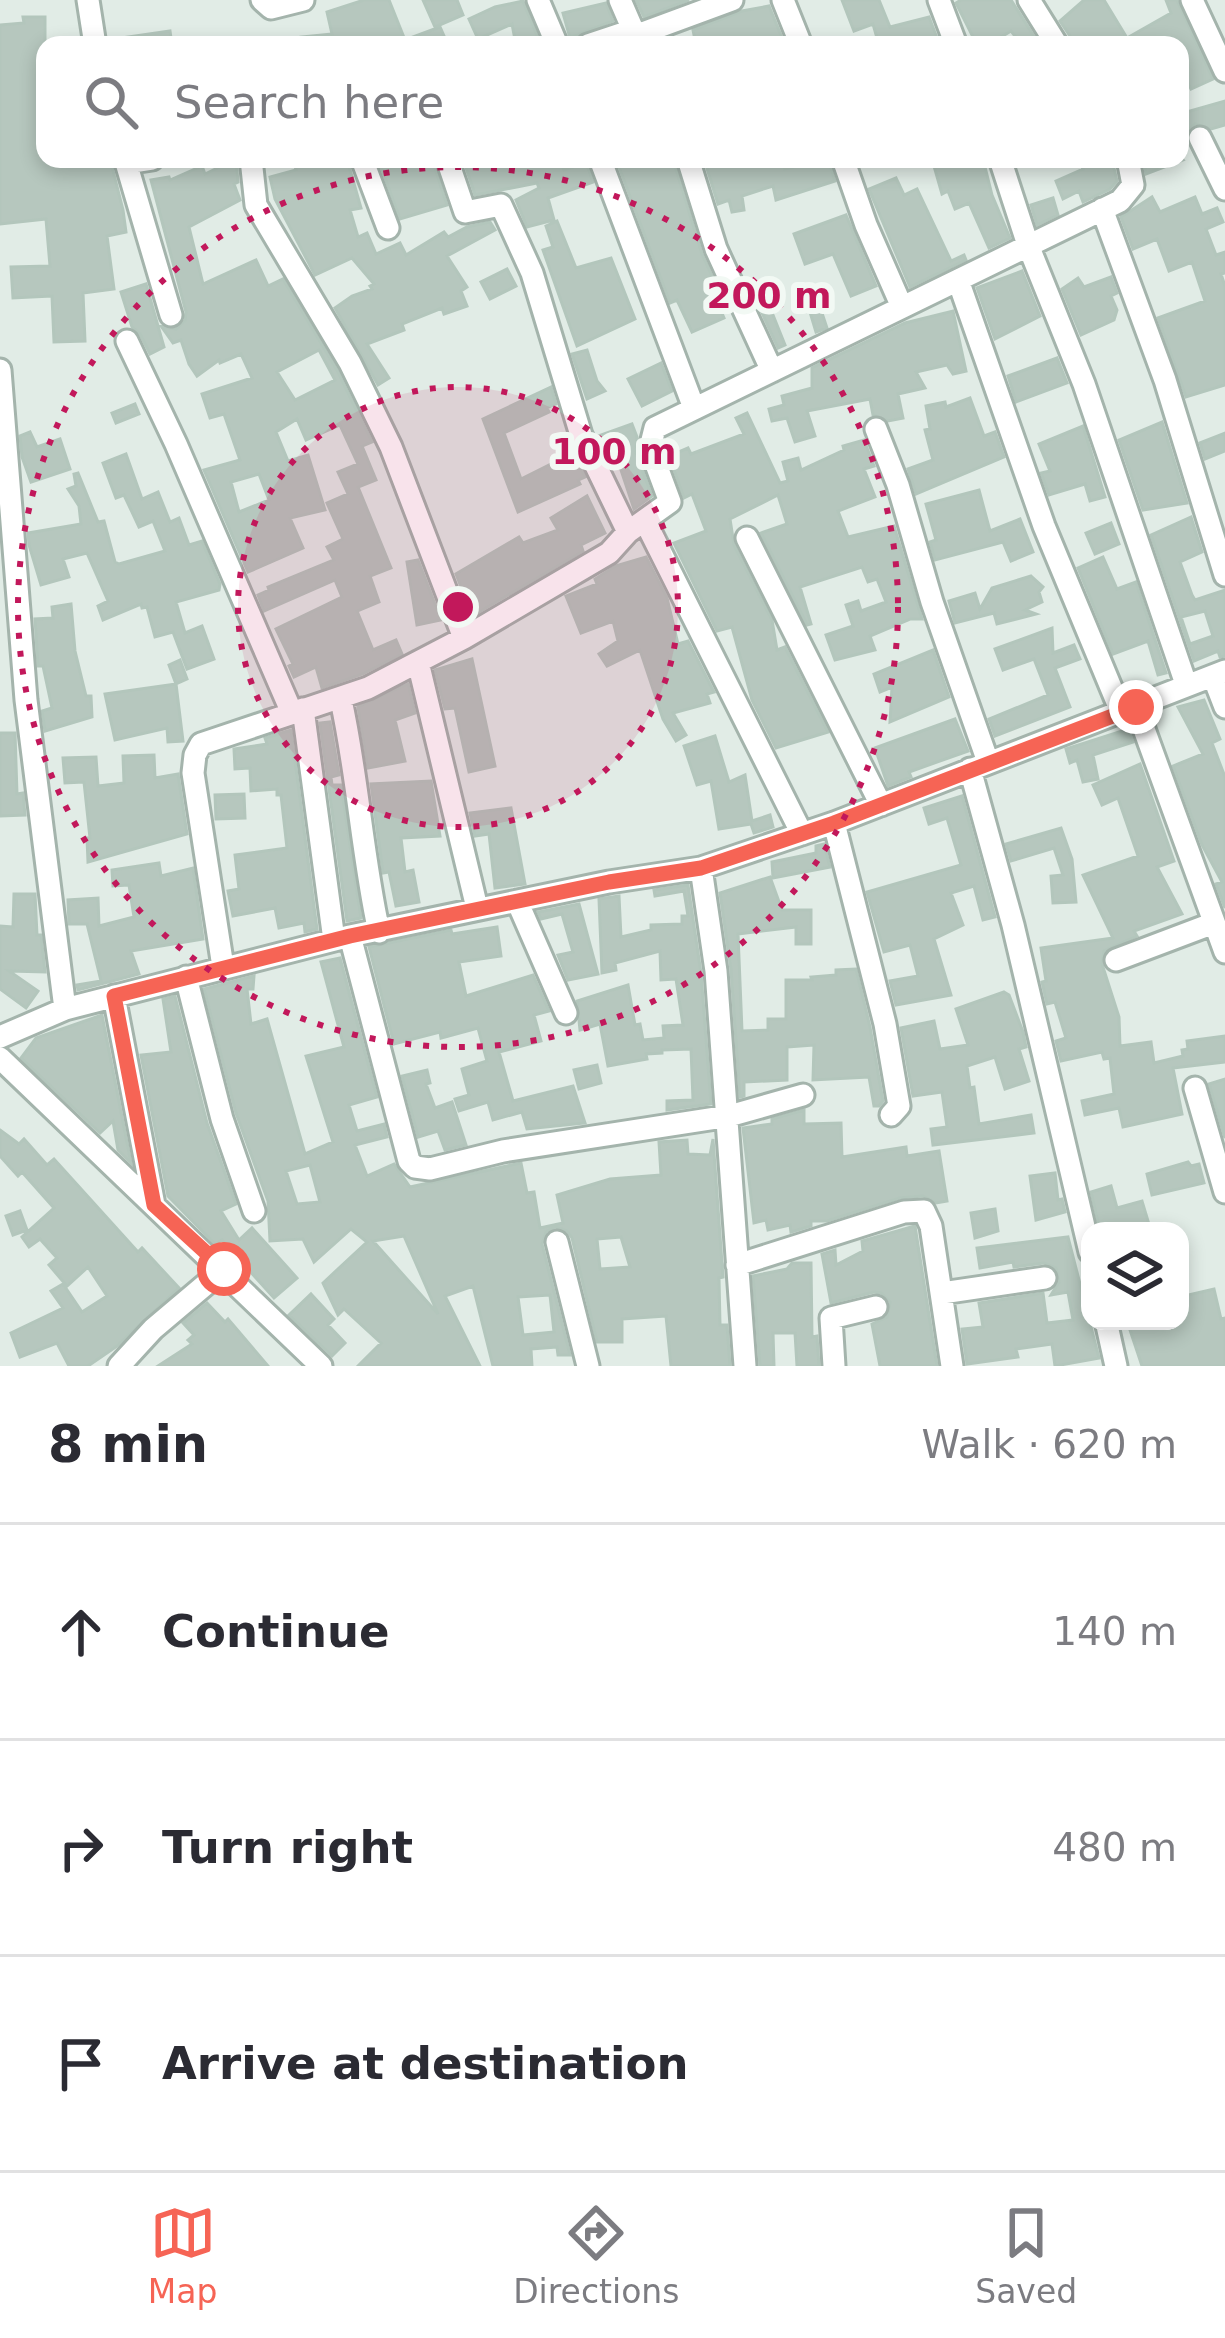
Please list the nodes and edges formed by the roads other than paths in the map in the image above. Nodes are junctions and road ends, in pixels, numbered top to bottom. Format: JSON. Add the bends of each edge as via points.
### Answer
{"nodes":[{"id":1,"x":88,"y":0,"type":"edge"},
{"id":2,"x":262,"y":0,"type":"edge"},
{"id":3,"x":303,"y":0,"type":"edge"},
{"id":4,"x":538,"y":0,"type":"edge"},
{"id":5,"x":620,"y":0,"type":"edge"},
{"id":6,"x":732,"y":0,"type":"edge"},
{"id":7,"x":783,"y":0,"type":"edge"},
{"id":8,"x":939,"y":0,"type":"edge"},
{"id":9,"x":1029,"y":0,"type":"edge"},
{"id":10,"x":1192,"y":0,"type":"edge"},
{"id":11,"x":94,"y":36,"type":"edge"},
{"id":12,"x":553,"y":36,"type":"edge"},
{"id":13,"x":637,"y":36,"type":"edge"},
{"id":14,"x":640,"y":36,"type":"edge"},
{"id":15,"x":797,"y":36,"type":"edge"},
{"id":16,"x":953,"y":36,"type":"edge"},
{"id":17,"x":1051,"y":36,"type":"edge"},
{"id":18,"x":1225,"y":71,"type":"edge"},
{"id":19,"x":1200,"y":138,"type":"dead end"},
{"id":20,"x":127,"y":168,"type":"edge"},
{"id":21,"x":255,"y":168,"type":"edge"},
{"id":22,"x":365,"y":168,"type":"edge"},
{"id":23,"x":450,"y":168,"type":"edge"},
{"id":24,"x":604,"y":168,"type":"edge"},
{"id":25,"x":691,"y":168,"type":"edge"},
{"id":26,"x":847,"y":168,"type":"edge"},
{"id":27,"x":1003,"y":168,"type":"edge"},
{"id":28,"x":1131,"y":168,"type":"edge"},
{"id":29,"x":1225,"y":189,"type":"edge"},
{"id":30,"x":1102,"y":209,"type":"junction"},
{"id":31,"x":388,"y":227,"type":"dead end"},
{"id":32,"x":1028,"y":244,"type":"junction"},
{"id":33,"x":958,"y":280,"type":"junction"},
{"id":34,"x":902,"y":308,"type":"junction"},
{"id":35,"x":171,"y":315,"type":"dead end"},
{"id":36,"x":128,"y":341,"type":"dead end"},
{"id":37,"x":0,"y":370,"type":"edge"},
{"id":38,"x":772,"y":371,"type":"junction"},
{"id":39,"x":694,"y":408,"type":"junction"},
{"id":40,"x":876,"y":429,"type":"dead end"},
{"id":41,"x":636,"y":527,"type":"junction"},
{"id":42,"x":747,"y":538,"type":"dead end"},
{"id":43,"x":1225,"y":574,"type":"edge"},
{"id":44,"x":464,"y":638,"type":"junction"},
{"id":45,"x":418,"y":662,"type":"junction"},
{"id":46,"x":1219,"y":674,"type":"edge"},
{"id":47,"x":1186,"y":684,"type":"junction"},
{"id":48,"x":341,"y":700,"type":"junction"},
{"id":49,"x":1225,"y":707,"type":"edge"},
{"id":50,"x":297,"y":711,"type":"junction"},
{"id":51,"x":1129,"y":711,"type":"junction"},
{"id":52,"x":979,"y":765,"type":"junction"},
{"id":53,"x":881,"y":805,"type":"junction"},
{"id":54,"x":834,"y":823,"type":"junction"},
{"id":55,"x":802,"y":834,"type":"junction"},
{"id":56,"x":701,"y":868,"type":"junction"},
{"id":57,"x":517,"y":901,"type":"junction"},
{"id":58,"x":477,"y":908,"type":"junction"},
{"id":59,"x":1214,"y":923,"type":"junction"},
{"id":60,"x":380,"y":932,"type":"junction"},
{"id":61,"x":342,"y":938,"type":"junction"},
{"id":62,"x":1225,"y":952,"type":"edge"},
{"id":63,"x":1116,"y":961,"type":"dead end"},
{"id":64,"x":224,"y":967,"type":"junction"},
{"id":65,"x":186,"y":977,"type":"junction"},
{"id":66,"x":114,"y":996,"type":"junction"},
{"id":67,"x":64,"y":1009,"type":"junction"},
{"id":68,"x":566,"y":1012,"type":"dead end"},
{"id":69,"x":0,"y":1037,"type":"edge"},
{"id":70,"x":0,"y":1058,"type":"edge"},
{"id":71,"x":1195,"y":1088,"type":"dead end"},
{"id":72,"x":803,"y":1095,"type":"dead end"},
{"id":73,"x":891,"y":1115,"type":"dead end"},
{"id":74,"x":729,"y":1116,"type":"junction"},
{"id":75,"x":1225,"y":1192,"type":"edge"},
{"id":76,"x":154,"y":1205,"type":"junction"},
{"id":77,"x":254,"y":1211,"type":"dead end"},
{"id":78,"x":1083,"y":1222,"type":"edge"},
{"id":79,"x":556,"y":1242,"type":"dead end"},
{"id":80,"x":737,"y":1264,"type":"junction"},
{"id":81,"x":224,"y":1269,"type":"junction"},
{"id":82,"x":1045,"y":1278,"type":"dead end"},
{"id":83,"x":943,"y":1293,"type":"junction"},
{"id":84,"x":876,"y":1307,"type":"dead end"},
{"id":85,"x":1108,"y":1330,"type":"edge"},
{"id":86,"x":118,"y":1366,"type":"edge"},
{"id":87,"x":321,"y":1366,"type":"edge"},
{"id":88,"x":588,"y":1366,"type":"edge"},
{"id":89,"x":745,"y":1366,"type":"edge"},
{"id":90,"x":834,"y":1366,"type":"edge"},
{"id":91,"x":952,"y":1366,"type":"edge"},
{"id":92,"x":1117,"y":1366,"type":"edge"}],
"edges":[{"from":1,"to":11,"type":"street"},
{"from":2,"to":3,"type":"street","via":[[271,8]]},
{"from":4,"to":12,"type":"street"},
{"from":5,"to":13,"type":"street"},
{"from":6,"to":14,"type":"street"},
{"from":7,"to":15,"type":"street"},
{"from":8,"to":16,"type":"street"},
{"from":9,"to":17,"type":"street"},
{"from":10,"to":18,"type":"street"},
{"from":19,"to":29,"type":"street"},
{"from":20,"to":35,"type":"street"},
{"from":21,"to":44,"type":"street","via":[[256,206],[391,447]]},
{"from":22,"to":31,"type":"street"},
{"from":23,"to":41,"type":"street","via":[[465,212],[501,206],[532,273],[581,435]]},
{"from":24,"to":39,"type":"street"},
{"from":25,"to":38,"type":"street","via":[[716,249]]},
{"from":26,"to":34,"type":"street"},
{"from":27,"to":32,"type":"street"},
{"from":28,"to":30,"type":"street","via":[[1132,190]]},
{"from":30,"to":32,"type":"street"},
{"from":30,"to":43,"type":"street"},
{"from":32,"to":33,"type":"street"},
{"from":32,"to":47,"type":"street"},
{"from":33,"to":34,"type":"street"},
{"from":33,"to":51,"type":"street","via":[[1044,526]]},
{"from":34,"to":38,"type":"street"},
{"from":36,"to":50,"type":"street"},
{"from":37,"to":67,"type":"street","via":[[26,700]]},
{"from":38,"to":39,"type":"street"},
{"from":39,"to":41,"type":"street","via":[[652,432],[650,448],[670,498]]},
{"from":40,"to":52,"type":"street"},
{"from":41,"to":44,"type":"street","via":[[609,553]]},
{"from":41,"to":55,"type":"street"},
{"from":42,"to":53,"type":"street"},
{"from":44,"to":45,"type":"street"},
{"from":45,"to":48,"type":"street"},
{"from":45,"to":58,"type":"street"},
{"from":46,"to":47,"type":"street"},
{"from":46,"to":49,"type":"street"},
{"from":47,"to":51,"type":"street"},
{"from":48,"to":50,"type":"street"},
{"from":48,"to":60,"type":"street"},
{"from":50,"to":61,"type":"street"},
{"from":50,"to":64,"type":"street","via":[[221,734],[195,755]]},
{"from":51,"to":52,"type":"street"},
{"from":51,"to":59,"type":"street"},
{"from":52,"to":53,"type":"street"},
{"from":52,"to":78,"type":"street"},
{"from":53,"to":54,"type":"street"},
{"from":54,"to":55,"type":"street"},
{"from":54,"to":73,"type":"street","via":[[885,1024],[898,1106]]},
{"from":55,"to":56,"type":"street"},
{"from":56,"to":57,"type":"street"},
{"from":56,"to":74,"type":"street"},
{"from":57,"to":58,"type":"street"},
{"from":57,"to":68,"type":"street"},
{"from":58,"to":60,"type":"street"},
{"from":59,"to":62,"type":"street"},
{"from":59,"to":63,"type":"street"},
{"from":60,"to":61,"type":"street"},
{"from":61,"to":64,"type":"street"},
{"from":61,"to":74,"type":"street","via":[[416,1168]]},
{"from":64,"to":65,"type":"street"},
{"from":65,"to":66,"type":"street"},
{"from":65,"to":77,"type":"street"},
{"from":66,"to":67,"type":"street"},
{"from":66,"to":76,"type":"street"},
{"from":67,"to":69,"type":"street"},
{"from":70,"to":76,"type":"street"},
{"from":71,"to":75,"type":"street"},
{"from":72,"to":74,"type":"street"},
{"from":74,"to":80,"type":"street"},
{"from":76,"to":81,"type":"street"},
{"from":79,"to":88,"type":"street"},
{"from":80,"to":83,"type":"street","via":[[920,1210],[928,1214]]},
{"from":80,"to":89,"type":"street"},
{"from":81,"to":86,"type":"street"},
{"from":81,"to":87,"type":"street"},
{"from":82,"to":83,"type":"street"},
{"from":83,"to":91,"type":"street"},
{"from":84,"to":90,"type":"street","via":[[831,1318]]},
{"from":85,"to":92,"type":"street"}]}
